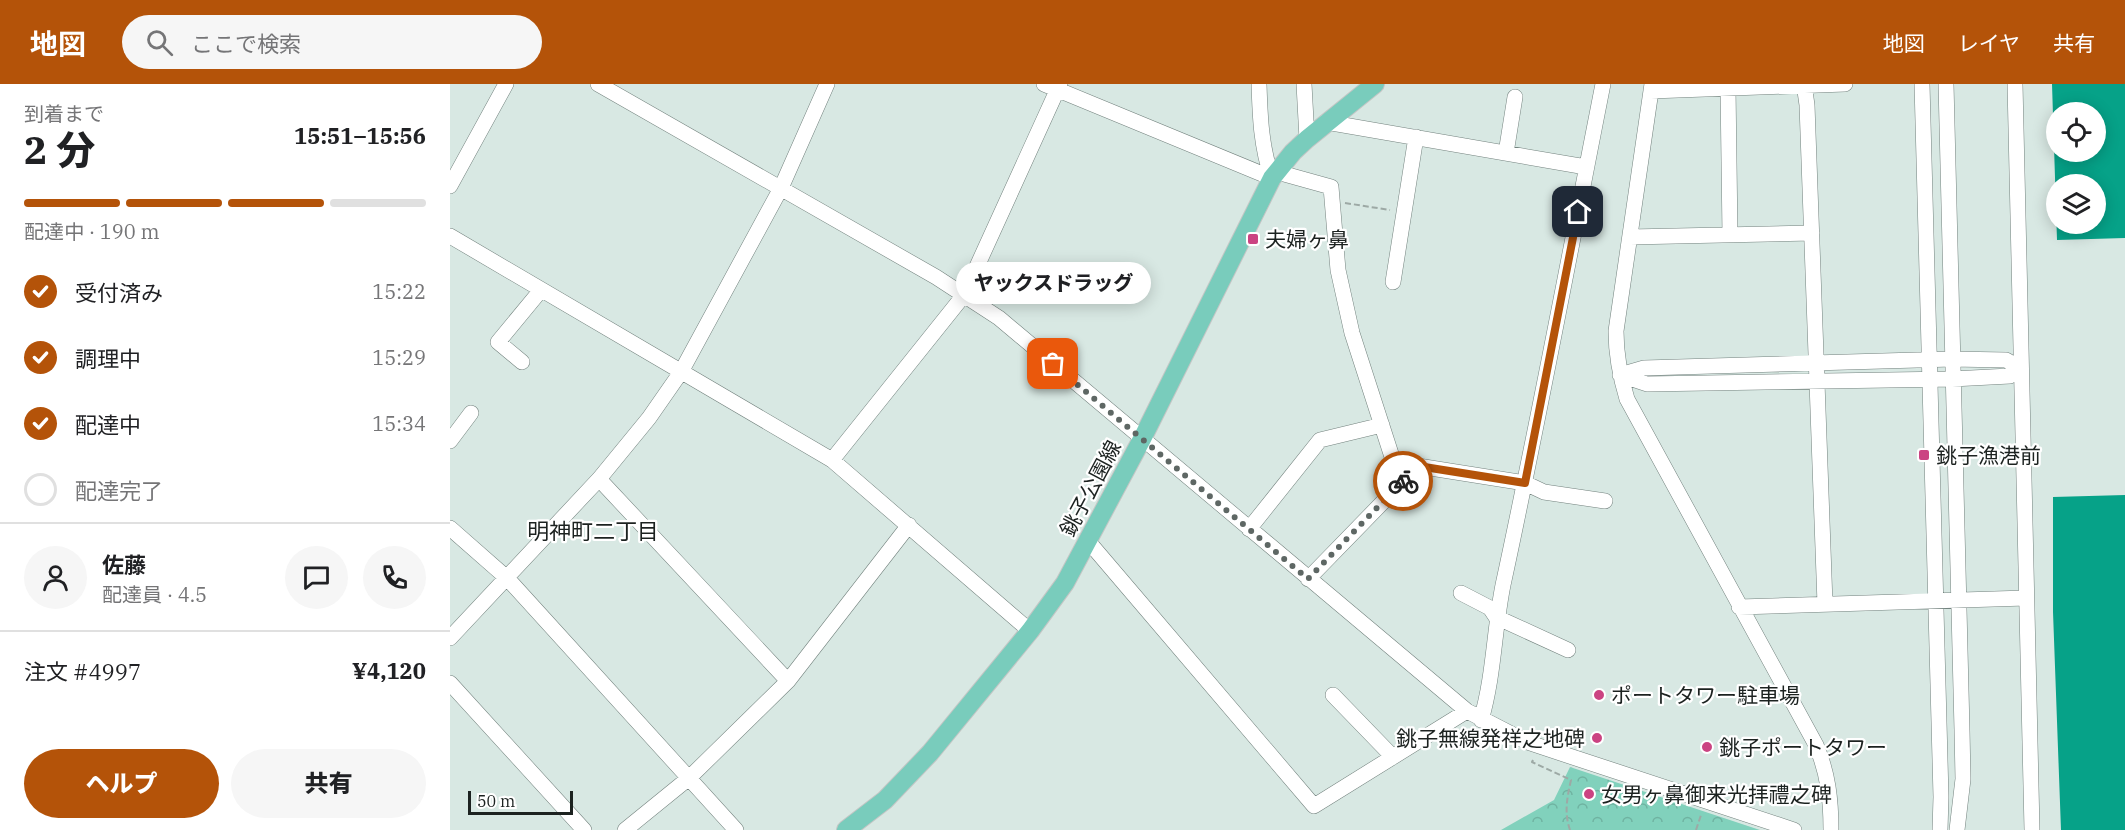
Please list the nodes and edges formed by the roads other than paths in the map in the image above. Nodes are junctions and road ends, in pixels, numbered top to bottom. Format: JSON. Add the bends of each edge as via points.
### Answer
{"nodes":[{"id":1,"x":506,"y":84,"type":"edge"},
{"id":2,"x":598,"y":84,"type":"edge"},
{"id":3,"x":827,"y":84,"type":"edge"},
{"id":4,"x":1259,"y":84,"type":"edge"},
{"id":5,"x":1305,"y":84,"type":"edge"},
{"id":6,"x":1375,"y":84,"type":"edge"},
{"id":7,"x":1603,"y":84,"type":"edge"},
{"id":8,"x":1845,"y":84,"type":"edge"},
{"id":9,"x":1922,"y":84,"type":"edge"},
{"id":10,"x":1947,"y":84,"type":"edge"},
{"id":11,"x":2015,"y":84,"type":"edge"},
{"id":12,"x":1804,"y":85,"type":"edge"},
{"id":13,"x":1054,"y":86,"type":"edge"},
{"id":14,"x":1652,"y":88,"type":"edge"},
{"id":15,"x":1728,"y":88,"type":"junction"},
{"id":16,"x":1515,"y":97,"type":"dead end"},
{"id":17,"x":1326,"y":122,"type":"junction"},
{"id":18,"x":1416,"y":137,"type":"junction"},
{"id":19,"x":1307,"y":139,"type":"junction"},
{"id":20,"x":1506,"y":153,"type":"junction"},
{"id":21,"x":1586,"y":167,"type":"junction"},
{"id":22,"x":1275,"y":175,"type":"junction"},
{"id":23,"x":450,"y":186,"type":"edge"},
{"id":24,"x":782,"y":188,"type":"junction"},
{"id":25,"x":1812,"y":233,"type":"junction"},
{"id":26,"x":1730,"y":235,"type":"junction"},
{"id":27,"x":450,"y":236,"type":"edge"},
{"id":28,"x":1630,"y":237,"type":"junction"},
{"id":29,"x":1393,"y":282,"type":"dead end"},
{"id":30,"x":541,"y":290,"type":"junction"},
{"id":31,"x":964,"y":295,"type":"junction"},
{"id":32,"x":1952,"y":359,"type":"junction"},
{"id":33,"x":1930,"y":361,"type":"junction"},
{"id":34,"x":522,"y":362,"type":"dead end"},
{"id":35,"x":1817,"y":362,"type":"junction"},
{"id":36,"x":2020,"y":368,"type":"junction"},
{"id":37,"x":681,"y":372,"type":"junction"},
{"id":38,"x":1620,"y":375,"type":"junction"},
{"id":39,"x":1930,"y":379,"type":"junction"},
{"id":40,"x":1953,"y":379,"type":"junction"},
{"id":41,"x":1817,"y":380,"type":"junction"},
{"id":42,"x":471,"y":413,"type":"dead end"},
{"id":43,"x":1382,"y":424,"type":"junction"},
{"id":44,"x":1142,"y":439,"type":"junction"},
{"id":45,"x":450,"y":441,"type":"edge"},
{"id":46,"x":832,"y":460,"type":"junction"},
{"id":47,"x":1418,"y":466,"type":"junction"},
{"id":48,"x":600,"y":479,"type":"junction"},
{"id":49,"x":1525,"y":483,"type":"junction"},
{"id":50,"x":1605,"y":501,"type":"dead end"},
{"id":51,"x":909,"y":525,"type":"junction"},
{"id":52,"x":1249,"y":529,"type":"junction"},
{"id":53,"x":451,"y":531,"type":"edge"},
{"id":54,"x":1088,"y":541,"type":"junction"},
{"id":55,"x":507,"y":578,"type":"junction"},
{"id":56,"x":1308,"y":579,"type":"junction"},
{"id":57,"x":1461,"y":593,"type":"dead end"},
{"id":58,"x":2026,"y":598,"type":"junction"},
{"id":59,"x":1959,"y":600,"type":"junction"},
{"id":60,"x":1936,"y":601,"type":"junction"},
{"id":61,"x":1825,"y":604,"type":"junction"},
{"id":62,"x":1739,"y":607,"type":"junction"},
{"id":63,"x":1496,"y":617,"type":"junction"},
{"id":64,"x":1030,"y":631,"type":"junction"},
{"id":65,"x":450,"y":638,"type":"edge"},
{"id":66,"x":1568,"y":650,"type":"dead end"},
{"id":67,"x":788,"y":681,"type":"junction"},
{"id":68,"x":450,"y":683,"type":"edge"},
{"id":69,"x":1333,"y":694,"type":"dead end"},
{"id":70,"x":1467,"y":711,"type":"junction"},
{"id":71,"x":1481,"y":720,"type":"junction"},
{"id":72,"x":1393,"y":757,"type":"junction"},
{"id":73,"x":689,"y":778,"type":"junction"},
{"id":74,"x":584,"y":830,"type":"edge"},
{"id":75,"x":626,"y":830,"type":"edge"},
{"id":76,"x":736,"y":830,"type":"edge"},
{"id":77,"x":846,"y":830,"type":"edge"},
{"id":78,"x":1794,"y":830,"type":"edge"},
{"id":79,"x":1831,"y":830,"type":"edge"},
{"id":80,"x":1940,"y":830,"type":"edge"},
{"id":81,"x":1957,"y":830,"type":"edge"},
{"id":82,"x":2032,"y":830,"type":"edge"}],
"edges":[{"from":1,"to":23,"type":"street"},
{"from":2,"to":24,"type":"street"},
{"from":3,"to":24,"type":"street"},
{"from":4,"to":22,"type":"street","via":[[1265,157]]},
{"from":5,"to":19,"type":"street"},
{"from":6,"to":17,"type":"main road","name":"銚子公園線"},
{"from":7,"to":21,"type":"street"},
{"from":8,"to":12,"type":"street"},
{"from":9,"to":33,"type":"street"},
{"from":10,"to":32,"type":"street"},
{"from":11,"to":36,"type":"street"},
{"from":12,"to":15,"type":"street"},
{"from":12,"to":25,"type":"street"},
{"from":13,"to":22,"type":"street"},
{"from":13,"to":31,"type":"street"},
{"from":14,"to":15,"type":"street"},
{"from":14,"to":28,"type":"street"},
{"from":15,"to":26,"type":"street"},
{"from":16,"to":20,"type":"street"},
{"from":17,"to":18,"type":"street"},
{"from":17,"to":19,"type":"main road","name":"銚子公園線"},
{"from":18,"to":20,"type":"street"},
{"from":18,"to":29,"type":"street"},
{"from":19,"to":22,"type":"main road","name":"銚子公園線"},
{"from":20,"to":21,"type":"street"},
{"from":21,"to":49,"type":"street"},
{"from":22,"to":43,"type":"street","via":[[1331,187],[1338,270],[1352,333]]},
{"from":22,"to":44,"type":"main road","name":"銚子公園線"},
{"from":24,"to":31,"type":"street"},
{"from":24,"to":37,"type":"street"},
{"from":25,"to":26,"type":"street"},
{"from":25,"to":35,"type":"street"},
{"from":26,"to":28,"type":"street"},
{"from":27,"to":30,"type":"street"},
{"from":28,"to":38,"type":"street","via":[[1616,331]]},
{"from":30,"to":34,"type":"street","via":[[498,342]]},
{"from":30,"to":37,"type":"street"},
{"from":31,"to":44,"type":"street","via":[[999,318]]},
{"from":31,"to":46,"type":"street"},
{"from":32,"to":33,"type":"street"},
{"from":32,"to":36,"type":"street","via":[[2006,360]]},
{"from":32,"to":40,"type":"street"},
{"from":33,"to":35,"type":"street"},
{"from":33,"to":39,"type":"street"},
{"from":35,"to":38,"type":"street","via":[[1644,368]]},
{"from":35,"to":41,"type":"street"},
{"from":36,"to":40,"type":"street","via":[[2010,376]]},
{"from":36,"to":58,"type":"street"},
{"from":37,"to":46,"type":"street"},
{"from":37,"to":48,"type":"street"},
{"from":38,"to":41,"type":"street","via":[[1647,384]]},
{"from":38,"to":62,"type":"street","via":[[1627,399]]},
{"from":39,"to":40,"type":"street"},
{"from":39,"to":41,"type":"street"},
{"from":39,"to":60,"type":"street"},
{"from":40,"to":59,"type":"street"},
{"from":41,"to":61,"type":"street"},
{"from":42,"to":45,"type":"street"},
{"from":43,"to":47,"type":"street","via":[[1393,460]]},
{"from":43,"to":52,"type":"street","via":[[1320,440]]},
{"from":44,"to":52,"type":"street"},
{"from":44,"to":54,"type":"main road","name":"銚子公園線"},
{"from":46,"to":51,"type":"street"},
{"from":47,"to":49,"type":"street"},
{"from":47,"to":56,"type":"street"},
{"from":48,"to":55,"type":"street"},
{"from":48,"to":67,"type":"street"},
{"from":49,"to":50,"type":"street","via":[[1544,492]]},
{"from":49,"to":63,"type":"street"},
{"from":51,"to":64,"type":"street"},
{"from":51,"to":67,"type":"street"},
{"from":52,"to":56,"type":"street"},
{"from":53,"to":55,"type":"street"},
{"from":54,"to":64,"type":"main road","name":"銚子公園線","via":[[1065,584]]},
{"from":54,"to":72,"type":"street","via":[[1314,806]]},
{"from":55,"to":65,"type":"street"},
{"from":55,"to":73,"type":"street"},
{"from":56,"to":70,"type":"street"},
{"from":57,"to":63,"type":"street","via":[[1490,608]]},
{"from":58,"to":59,"type":"street"},
{"from":58,"to":82,"type":"street"},
{"from":59,"to":60,"type":"street"},
{"from":59,"to":81,"type":"street","via":[[1962,779]]},
{"from":60,"to":61,"type":"street"},
{"from":60,"to":80,"type":"street"},
{"from":61,"to":62,"type":"street"},
{"from":62,"to":79,"type":"street","via":[[1823,763],[1830,792]]},
{"from":63,"to":66,"type":"street"},
{"from":63,"to":71,"type":"street","via":[[1488,698]]},
{"from":64,"to":77,"type":"main road","name":"銚子公園線","via":[[930,753],[885,800]]},
{"from":67,"to":73,"type":"street"},
{"from":68,"to":74,"type":"street"},
{"from":69,"to":72,"type":"street"},
{"from":70,"to":71,"type":"street"},
{"from":70,"to":72,"type":"street"},
{"from":71,"to":78,"type":"street","via":[[1527,742]]},
{"from":73,"to":75,"type":"street"},
{"from":73,"to":76,"type":"street"}]}
